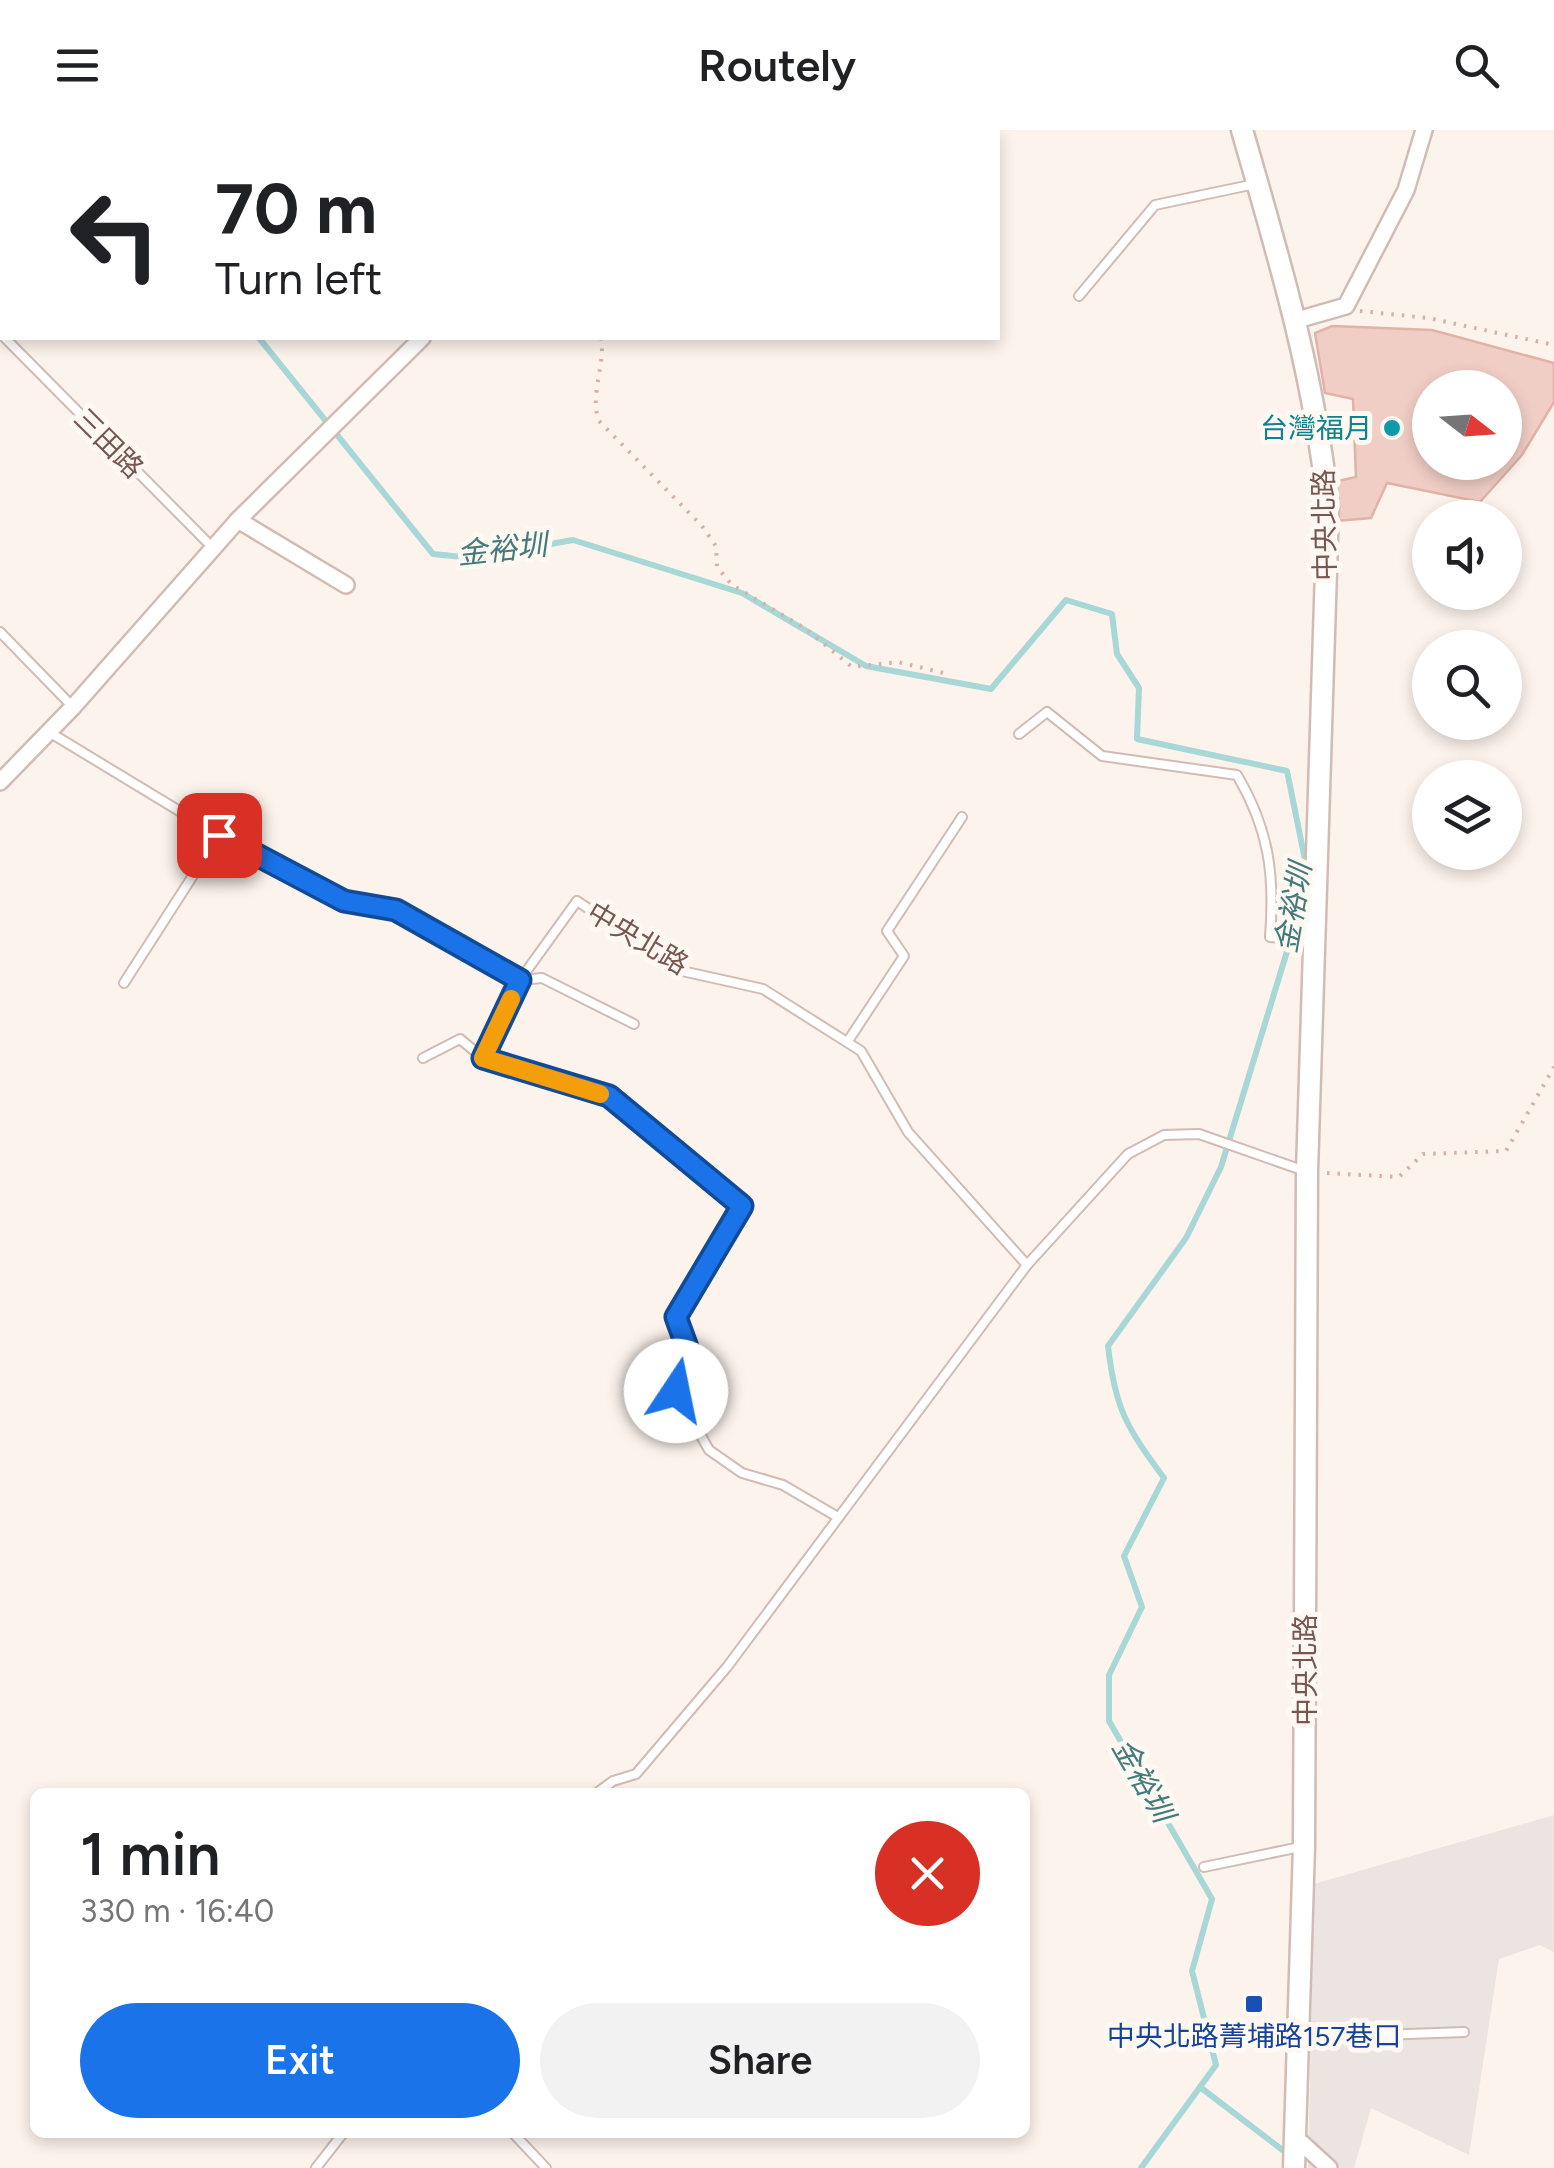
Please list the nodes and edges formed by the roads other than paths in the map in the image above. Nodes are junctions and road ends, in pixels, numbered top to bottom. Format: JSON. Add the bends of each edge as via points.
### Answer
{"nodes":[{"id":1,"x":1242,"y":130,"type":"edge"},
{"id":2,"x":1424,"y":130,"type":"edge"},
{"id":3,"x":1258,"y":184,"type":"junction"},
{"id":4,"x":1079,"y":296,"type":"dead end"},
{"id":5,"x":1298,"y":320,"type":"junction"},
{"id":6,"x":7,"y":340,"type":"edge"},
{"id":7,"x":420,"y":340,"type":"edge"},
{"id":8,"x":238,"y":520,"type":"junction"},
{"id":9,"x":213,"y":548,"type":"junction"},
{"id":10,"x":346,"y":585,"type":"dead end"},
{"id":11,"x":0,"y":632,"type":"edge"},
{"id":12,"x":73,"y":707,"type":"junction"},
{"id":13,"x":48,"y":731,"type":"junction"},
{"id":14,"x":1019,"y":734,"type":"dead end"},
{"id":15,"x":0,"y":782,"type":"edge"},
{"id":16,"x":962,"y":817,"type":"dead end"},
{"id":17,"x":219,"y":835,"type":"junction"},
{"id":18,"x":1316,"y":942,"type":"junction"},
{"id":19,"x":520,"y":980,"type":"junction"},
{"id":20,"x":124,"y":983,"type":"dead end"},
{"id":21,"x":634,"y":1024,"type":"dead end"},
{"id":22,"x":848,"y":1042,"type":"junction"},
{"id":23,"x":423,"y":1058,"type":"dead end"},
{"id":24,"x":483,"y":1058,"type":"junction"},
{"id":25,"x":1307,"y":1171,"type":"junction"},
{"id":26,"x":1027,"y":1265,"type":"junction"},
{"id":27,"x":836,"y":1516,"type":"junction"},
{"id":28,"x":604,"y":1788,"type":"edge"},
{"id":29,"x":1304,"y":1846,"type":"junction"},
{"id":30,"x":1204,"y":1868,"type":"dead end"},
{"id":31,"x":1464,"y":2032,"type":"dead end"},
{"id":32,"x":1297,"y":2038,"type":"junction"},
{"id":33,"x":1294,"y":2136,"type":"junction"},
{"id":34,"x":339,"y":2138,"type":"edge"},
{"id":35,"x":518,"y":2138,"type":"edge"},
{"id":36,"x":316,"y":2168,"type":"edge"},
{"id":37,"x":546,"y":2168,"type":"edge"},
{"id":38,"x":1294,"y":2168,"type":"edge"},
{"id":39,"x":1329,"y":2168,"type":"edge"}],
"edges":[{"from":1,"to":3,"type":"street","name":"中央北路"},
{"from":2,"to":5,"type":"street","via":[[1406,190],[1346,306]]},
{"from":3,"to":4,"type":"lane","via":[[1156,205]]},
{"from":3,"to":5,"type":"street","name":"中央北路"},
{"from":5,"to":18,"type":"street","name":"中央北路","via":[[1320,422],[1328,507]]},
{"from":6,"to":9,"type":"lane","name":"三田路"},
{"from":7,"to":8,"type":"street"},
{"from":8,"to":9,"type":"street"},
{"from":8,"to":10,"type":"street"},
{"from":9,"to":12,"type":"street"},
{"from":11,"to":12,"type":"lane"},
{"from":12,"to":13,"type":"street"},
{"from":13,"to":15,"type":"street"},
{"from":13,"to":17,"type":"lane"},
{"from":14,"to":18,"type":"lane","via":[[1046,712],[1102,756],[1237,776],[1269,844],[1270,937]]},
{"from":16,"to":22,"type":"lane","via":[[887,931],[904,956]]},
{"from":17,"to":19,"type":"lane","via":[[344,901],[396,910]]},
{"from":17,"to":20,"type":"lane"},
{"from":18,"to":25,"type":"street","name":"中央北路"},
{"from":19,"to":21,"type":"lane","via":[[542,978]]},
{"from":19,"to":22,"type":"lane","name":"中央北路","via":[[577,901],[682,971],[763,989]]},
{"from":19,"to":24,"type":"lane"},
{"from":22,"to":26,"type":"lane","name":"中央北路","via":[[861,1051],[908,1132]]},
{"from":23,"to":24,"type":"lane","via":[[460,1038]]},
{"from":24,"to":27,"type":"lane","via":[[609,1096],[742,1206],[676,1317],[688,1350],[676,1391],[708,1450]]},
{"from":25,"to":26,"type":"lane","via":[[1198,1134],[1164,1135],[1128,1154]]},
{"from":25,"to":29,"type":"street","name":"中央北路"},
{"from":26,"to":27,"type":"lane"},
{"from":27,"to":28,"type":"lane","via":[[727,1668],[636,1774]]},
{"from":29,"to":30,"type":"lane"},
{"from":29,"to":32,"type":"street","name":"中央北路"},
{"from":31,"to":32,"type":"lane"},
{"from":32,"to":33,"type":"street","name":"中央北路"},
{"from":33,"to":38,"type":"street","name":"中央北路"},
{"from":33,"to":39,"type":"street"},
{"from":34,"to":36,"type":"lane"},
{"from":35,"to":37,"type":"lane"}]}
